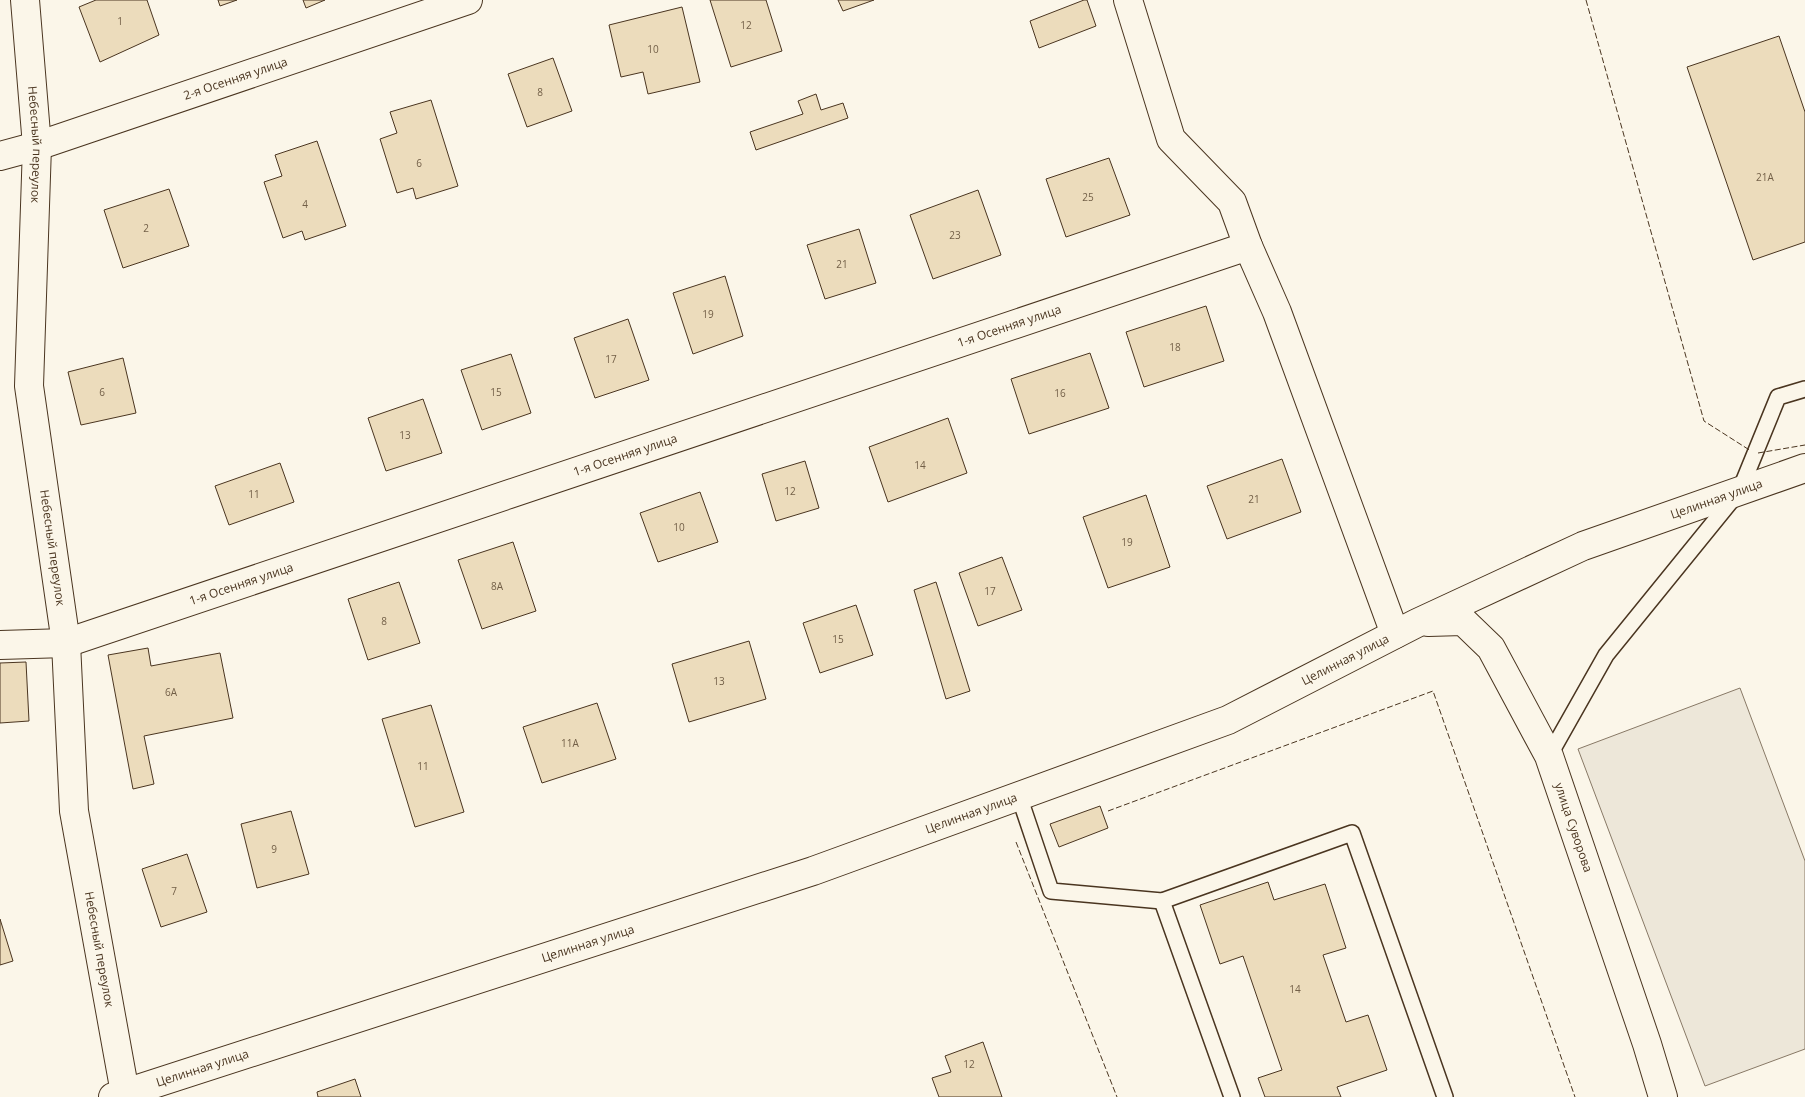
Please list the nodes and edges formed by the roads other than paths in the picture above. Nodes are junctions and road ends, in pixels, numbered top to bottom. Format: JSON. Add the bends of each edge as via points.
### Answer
{"nodes":[{"id":1,"x":25,"y":0,"type":"edge"},
{"id":2,"x":468,"y":0,"type":"edge"},
{"id":3,"x":1128,"y":0,"type":"edge"},
{"id":4,"x":36,"y":146,"type":"junction"},
{"id":5,"x":0,"y":156,"type":"edge"},
{"id":6,"x":1248,"y":246,"type":"junction"},
{"id":7,"x":1805,"y":388,"type":"edge"},
{"id":8,"x":1805,"y":468,"type":"edge"},
{"id":9,"x":1740,"y":490,"type":"junction"},
{"id":10,"x":1406,"y":628,"type":"junction"},
{"id":11,"x":66,"y":643,"type":"junction"},
{"id":12,"x":0,"y":645,"type":"edge"},
{"id":13,"x":1549,"y":756,"type":"junction"},
{"id":14,"x":1019,"y":796,"type":"junction"},
{"id":15,"x":1162,"y":901,"type":"junction"},
{"id":16,"x":119,"y":1095,"type":"edge"},
{"id":17,"x":1232,"y":1097,"type":"edge"},
{"id":18,"x":1445,"y":1097,"type":"edge"},
{"id":19,"x":1663,"y":1097,"type":"edge"}],
"edges":[{"from":1,"to":4,"type":"street","name":"Небесный переулок"},
{"from":2,"to":4,"type":"street","name":"2-я Осенняя улица"},
{"from":3,"to":6,"type":"street","via":[[1172,139],[1232,202]]},
{"from":4,"to":5,"type":"street","name":"2-я Осенняя улица"},
{"from":4,"to":11,"type":"street","name":"Небесный переулок","via":[[29,386]]},
{"from":6,"to":10,"type":"street"},
{"from":6,"to":11,"type":"street","name":"1-я Осенняя улица"},
{"from":7,"to":9,"type":"lane","via":[[1778,397]]},
{"from":8,"to":9,"type":"street","name":"Целинная улица"},
{"from":9,"to":10,"type":"street","name":"Целинная улица","via":[[1583,546]]},
{"from":9,"to":13,"type":"lane","via":[[1606,655]]},
{"from":10,"to":13,"type":"street","name":"улица Суворова","via":[[1463,622],[1491,648]]},
{"from":10,"to":14,"type":"street","name":"Целинная улица","via":[[1228,720]]},
{"from":11,"to":12,"type":"street","name":"1-я Осенняя улица"},
{"from":11,"to":16,"type":"street","name":"Небесный переулок","via":[[74,811]]},
{"from":13,"to":19,"type":"street","name":"улица Суворова"},
{"from":14,"to":15,"type":"lane","via":[[1051,891]]},
{"from":14,"to":16,"type":"street","name":"Целинная улица","via":[[813,871]]},
{"from":15,"to":17,"type":"lane"},
{"from":15,"to":18,"type":"lane","via":[[1352,833]]}]}
